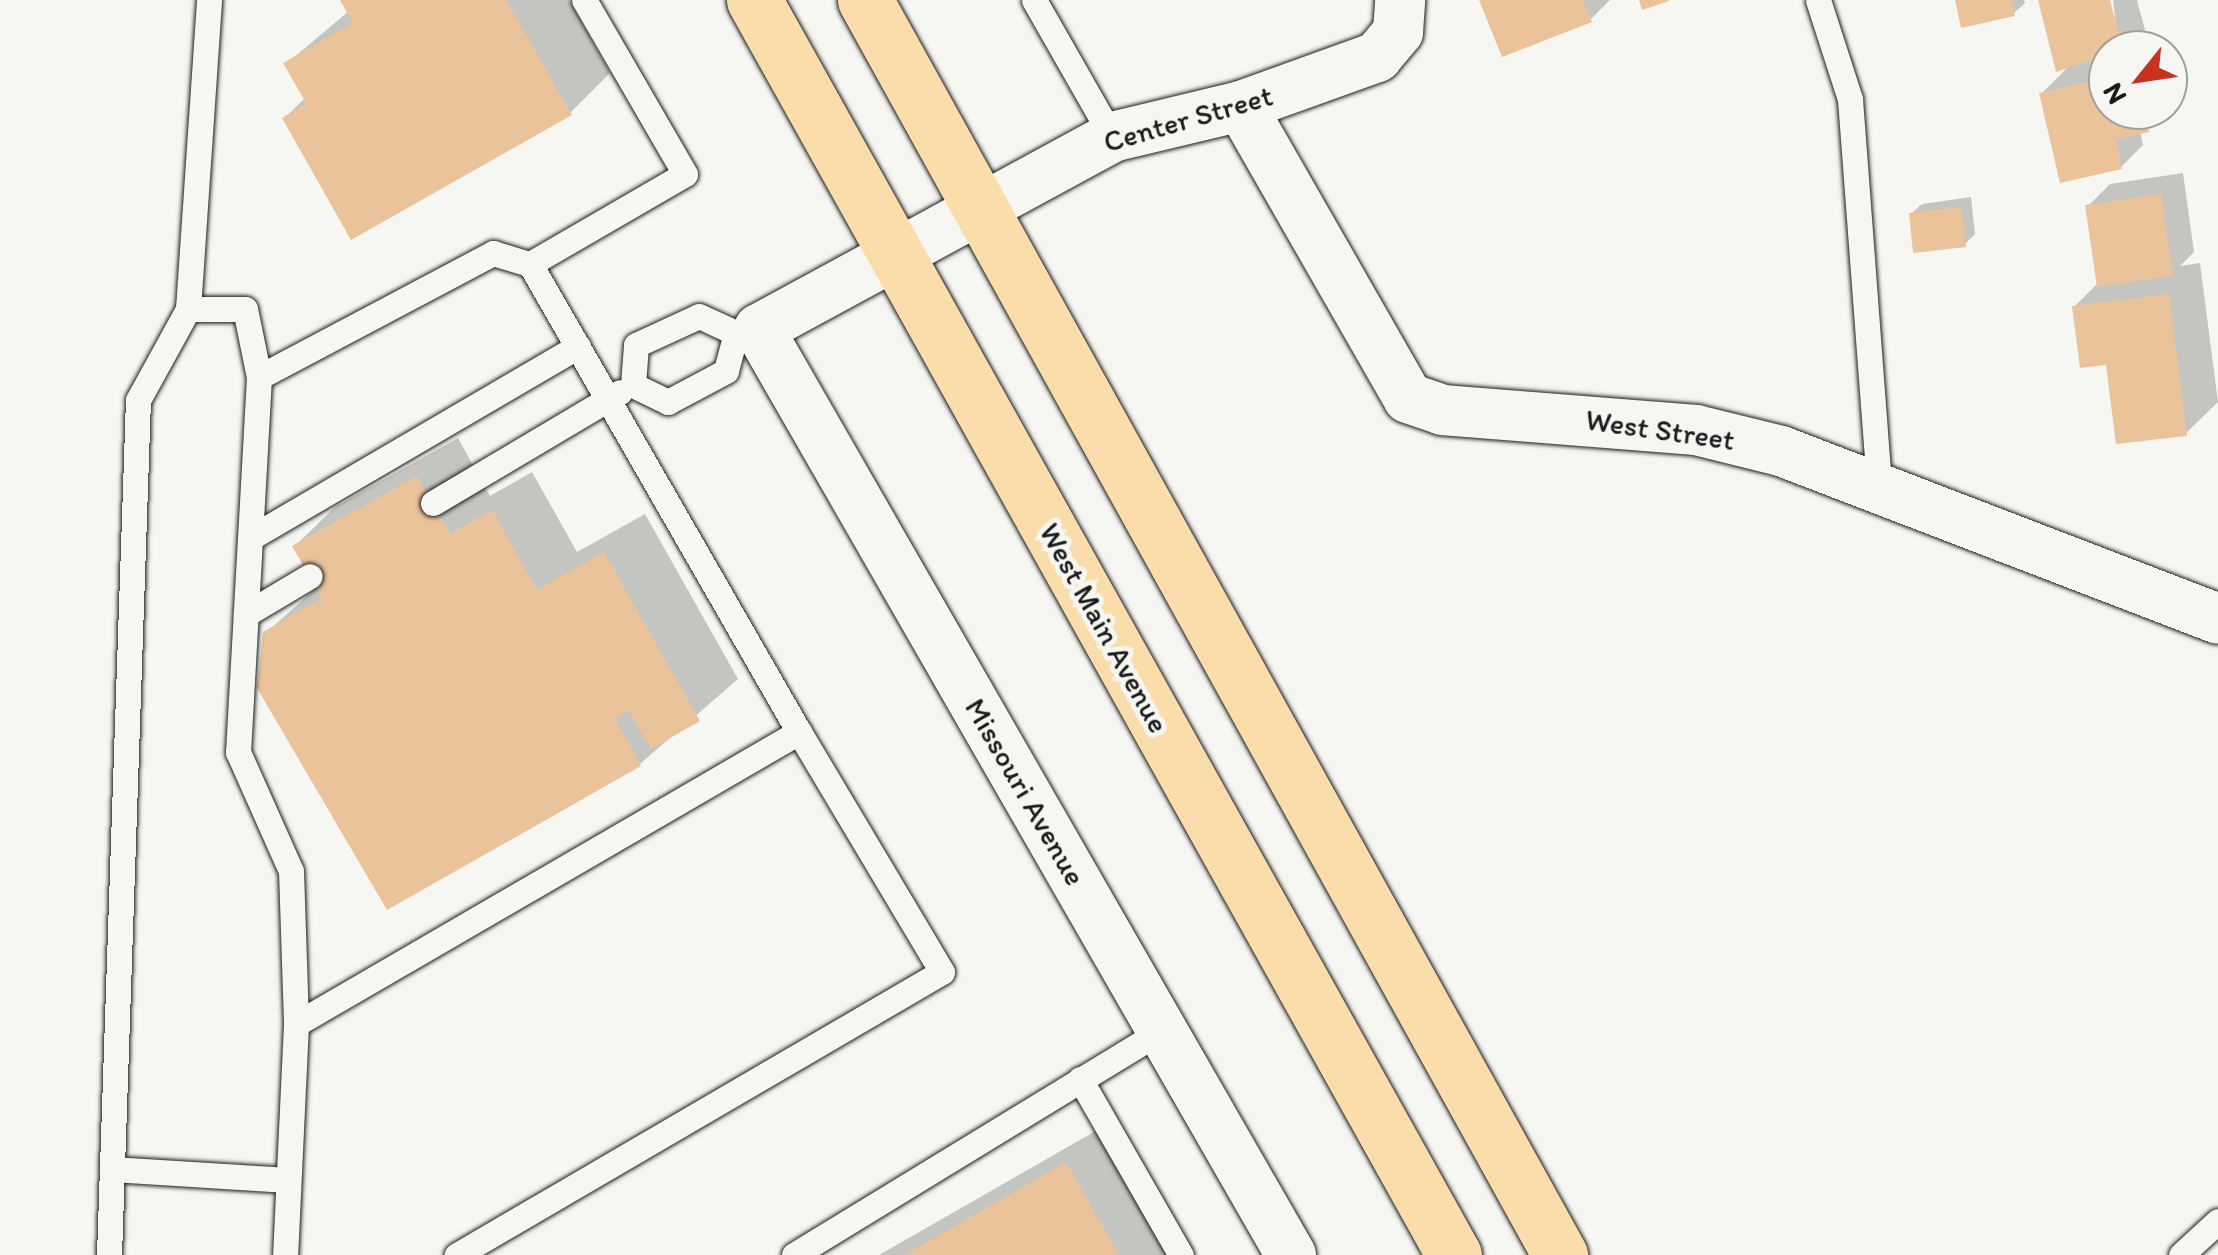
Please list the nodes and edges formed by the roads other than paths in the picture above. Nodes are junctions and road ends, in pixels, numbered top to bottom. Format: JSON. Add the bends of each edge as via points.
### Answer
{"nodes":[{"id":1,"x":210,"y":0,"type":"edge"},
{"id":2,"x":584,"y":0,"type":"edge"},
{"id":3,"x":754,"y":0,"type":"edge"},
{"id":4,"x":865,"y":0,"type":"edge"},
{"id":5,"x":1034,"y":0,"type":"edge"},
{"id":6,"x":1400,"y":0,"type":"edge"},
{"id":7,"x":1818,"y":0,"type":"edge"},
{"id":8,"x":1241,"y":106,"type":"junction"},
{"id":9,"x":1112,"y":137,"type":"junction"},
{"id":10,"x":979,"y":202,"type":"junction"},
{"id":11,"x":894,"y":250,"type":"junction"},
{"id":12,"x":530,"y":264,"type":"junction"},
{"id":13,"x":188,"y":308,"type":"junction"},
{"id":14,"x":748,"y":331,"type":"junction"},
{"id":15,"x":578,"y":346,"type":"junction"},
{"id":16,"x":259,"y":377,"type":"junction"},
{"id":17,"x":634,"y":385,"type":"junction"},
{"id":18,"x":608,"y":398,"type":"junction"},
{"id":19,"x":1878,"y":487,"type":"junction"},
{"id":20,"x":433,"y":503,"type":"dead end"},
{"id":21,"x":250,"y":538,"type":"junction"},
{"id":22,"x":310,"y":576,"type":"dead end"},
{"id":23,"x":246,"y":614,"type":"junction"},
{"id":24,"x":2218,"y":620,"type":"edge"},
{"id":25,"x":799,"y":732,"type":"junction"},
{"id":26,"x":296,"y":1024,"type":"junction"},
{"id":27,"x":1162,"y":1030,"type":"junction"},
{"id":28,"x":1080,"y":1080,"type":"junction"},
{"id":29,"x":112,"y":1169,"type":"junction"},
{"id":30,"x":288,"y":1180,"type":"junction"},
{"id":31,"x":2218,"y":1221,"type":"edge"},
{"id":32,"x":109,"y":1255,"type":"edge"},
{"id":33,"x":285,"y":1255,"type":"edge"},
{"id":34,"x":457,"y":1255,"type":"edge"},
{"id":35,"x":794,"y":1255,"type":"edge"},
{"id":36,"x":1181,"y":1255,"type":"edge"},
{"id":37,"x":1292,"y":1255,"type":"edge"},
{"id":38,"x":1454,"y":1255,"type":"edge"},
{"id":39,"x":1560,"y":1255,"type":"edge"},
{"id":40,"x":2181,"y":1255,"type":"edge"}],
"edges":[{"from":1,"to":13,"type":"lane"},
{"from":2,"to":12,"type":"lane","via":[[685,174]]},
{"from":3,"to":11,"type":"main road","name":"West Main Avenue"},
{"from":4,"to":10,"type":"main road"},
{"from":5,"to":9,"type":"lane"},
{"from":6,"to":8,"type":"street","name":"Center Street","via":[[1398,32],[1378,57]]},
{"from":7,"to":19,"type":"lane","via":[[1850,99]]},
{"from":8,"to":9,"type":"street","name":"Center Street"},
{"from":8,"to":19,"type":"street","name":"West Street","via":[[1408,398],[1442,410],[1696,430]]},
{"from":9,"to":10,"type":"street","name":"Center Street"},
{"from":10,"to":11,"type":"street","name":"Center Street"},
{"from":10,"to":39,"type":"main road"},
{"from":11,"to":14,"type":"street","name":"Center Street"},
{"from":11,"to":38,"type":"main road","name":"West Main Avenue"},
{"from":12,"to":15,"type":"lane"},
{"from":12,"to":16,"type":"lane","via":[[493,253]]},
{"from":13,"to":16,"type":"lane","via":[[245,309]]},
{"from":13,"to":29,"type":"lane","via":[[138,400]]},
{"from":14,"to":17,"type":"lane","via":[[726,371],[668,402]]},
{"from":14,"to":17,"type":"lane","via":[[700,316],[636,345]]},
{"from":14,"to":27,"type":"street","name":"Missouri Avenue"},
{"from":15,"to":18,"type":"lane"},
{"from":15,"to":21,"type":"lane"},
{"from":16,"to":21,"type":"lane"},
{"from":17,"to":18,"type":"lane"},
{"from":18,"to":20,"type":"lane"},
{"from":18,"to":25,"type":"lane"},
{"from":19,"to":24,"type":"street","name":"West Street"},
{"from":21,"to":23,"type":"lane"},
{"from":22,"to":23,"type":"lane"},
{"from":23,"to":26,"type":"lane","via":[[238,752],[291,871]]},
{"from":25,"to":26,"type":"lane"},
{"from":25,"to":34,"type":"lane","via":[[942,972]]},
{"from":26,"to":30,"type":"lane"},
{"from":27,"to":28,"type":"lane"},
{"from":27,"to":37,"type":"street","name":"Missouri Avenue"},
{"from":28,"to":35,"type":"lane"},
{"from":28,"to":36,"type":"lane"},
{"from":29,"to":30,"type":"lane"},
{"from":29,"to":32,"type":"lane"},
{"from":30,"to":33,"type":"lane"},
{"from":31,"to":40,"type":"lane"}]}
